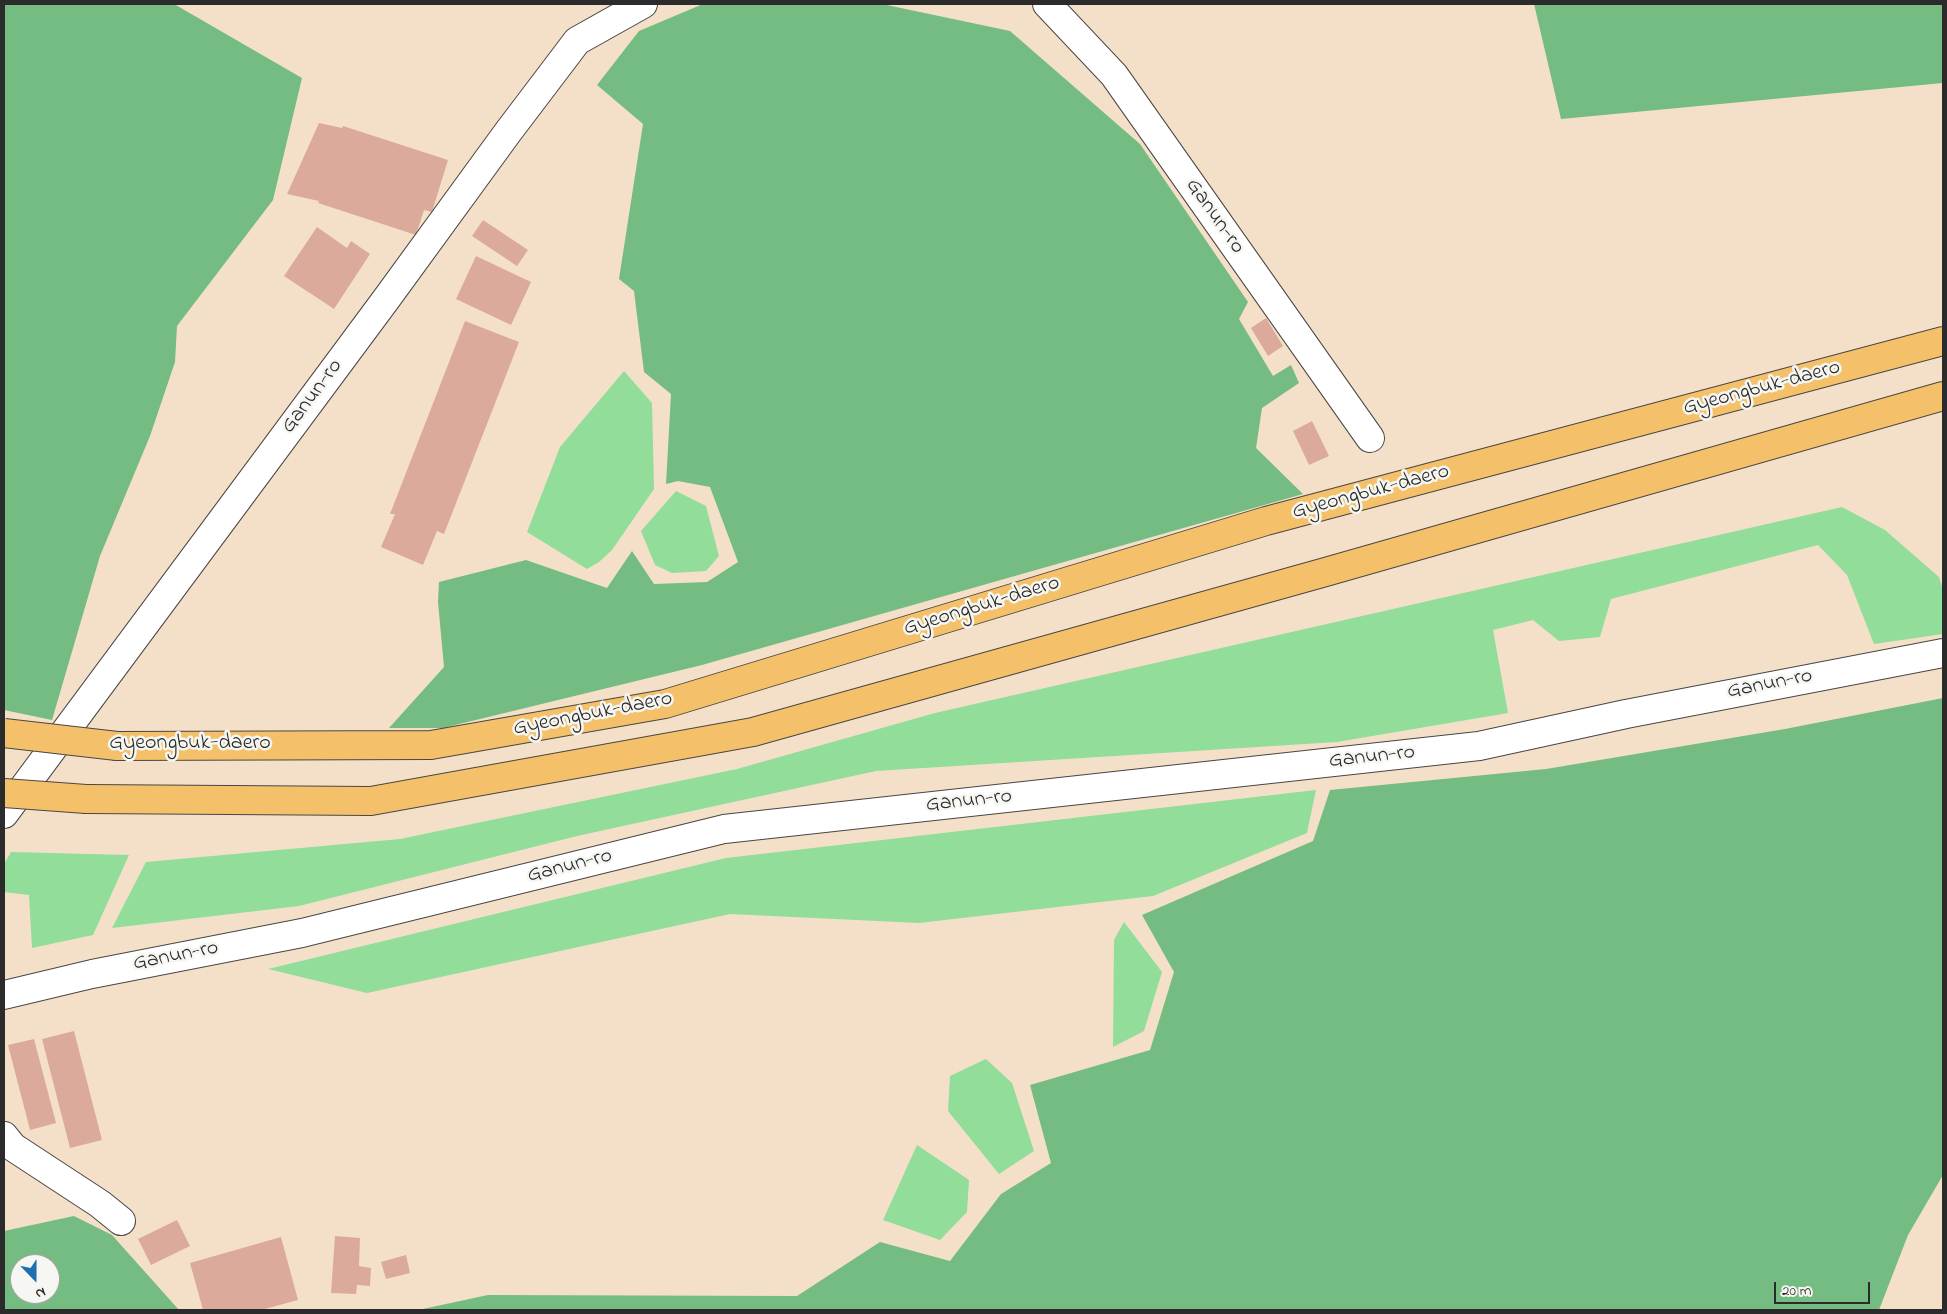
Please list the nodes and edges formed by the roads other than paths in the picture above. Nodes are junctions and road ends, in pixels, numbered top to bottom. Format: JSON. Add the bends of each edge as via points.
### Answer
{"nodes":[{"id":1,"x":643,"y":4,"type":"edge"},
{"id":2,"x":1047,"y":4,"type":"edge"},
{"id":3,"x":1943,"y":341,"type":"edge"},
{"id":4,"x":1943,"y":396,"type":"edge"},
{"id":5,"x":1370,"y":438,"type":"dead end"},
{"id":6,"x":1943,"y":653,"type":"edge"},
{"id":7,"x":4,"y":733,"type":"edge"},
{"id":8,"x":4,"y":792,"type":"edge"},
{"id":9,"x":4,"y":814,"type":"edge"},
{"id":10,"x":4,"y":995,"type":"edge"},
{"id":11,"x":4,"y":1136,"type":"edge"},
{"id":12,"x":121,"y":1221,"type":"dead end"}],
"edges":[{"from":1,"to":9,"type":"street","name":"Ganun-ro","via":[[577,41]]},
{"from":2,"to":5,"type":"street","name":"Ganun-ro","via":[[1114,75]]},
{"from":3,"to":7,"type":"highway","name":"Gyeongbuk-daero","bridge":true,"via":[[1266,521],[666,704],[431,745],[117,746]]},
{"from":4,"to":8,"type":"highway","name":"Gyeongbuk-daero","bridge":true,"via":[[753,732],[371,801],[86,799]]},
{"from":6,"to":10,"type":"street","name":"Ganun-ro","via":[[1479,746],[724,829],[302,933],[92,974]]},
{"from":11,"to":12,"type":"street","via":[[13,1147]]}]}
